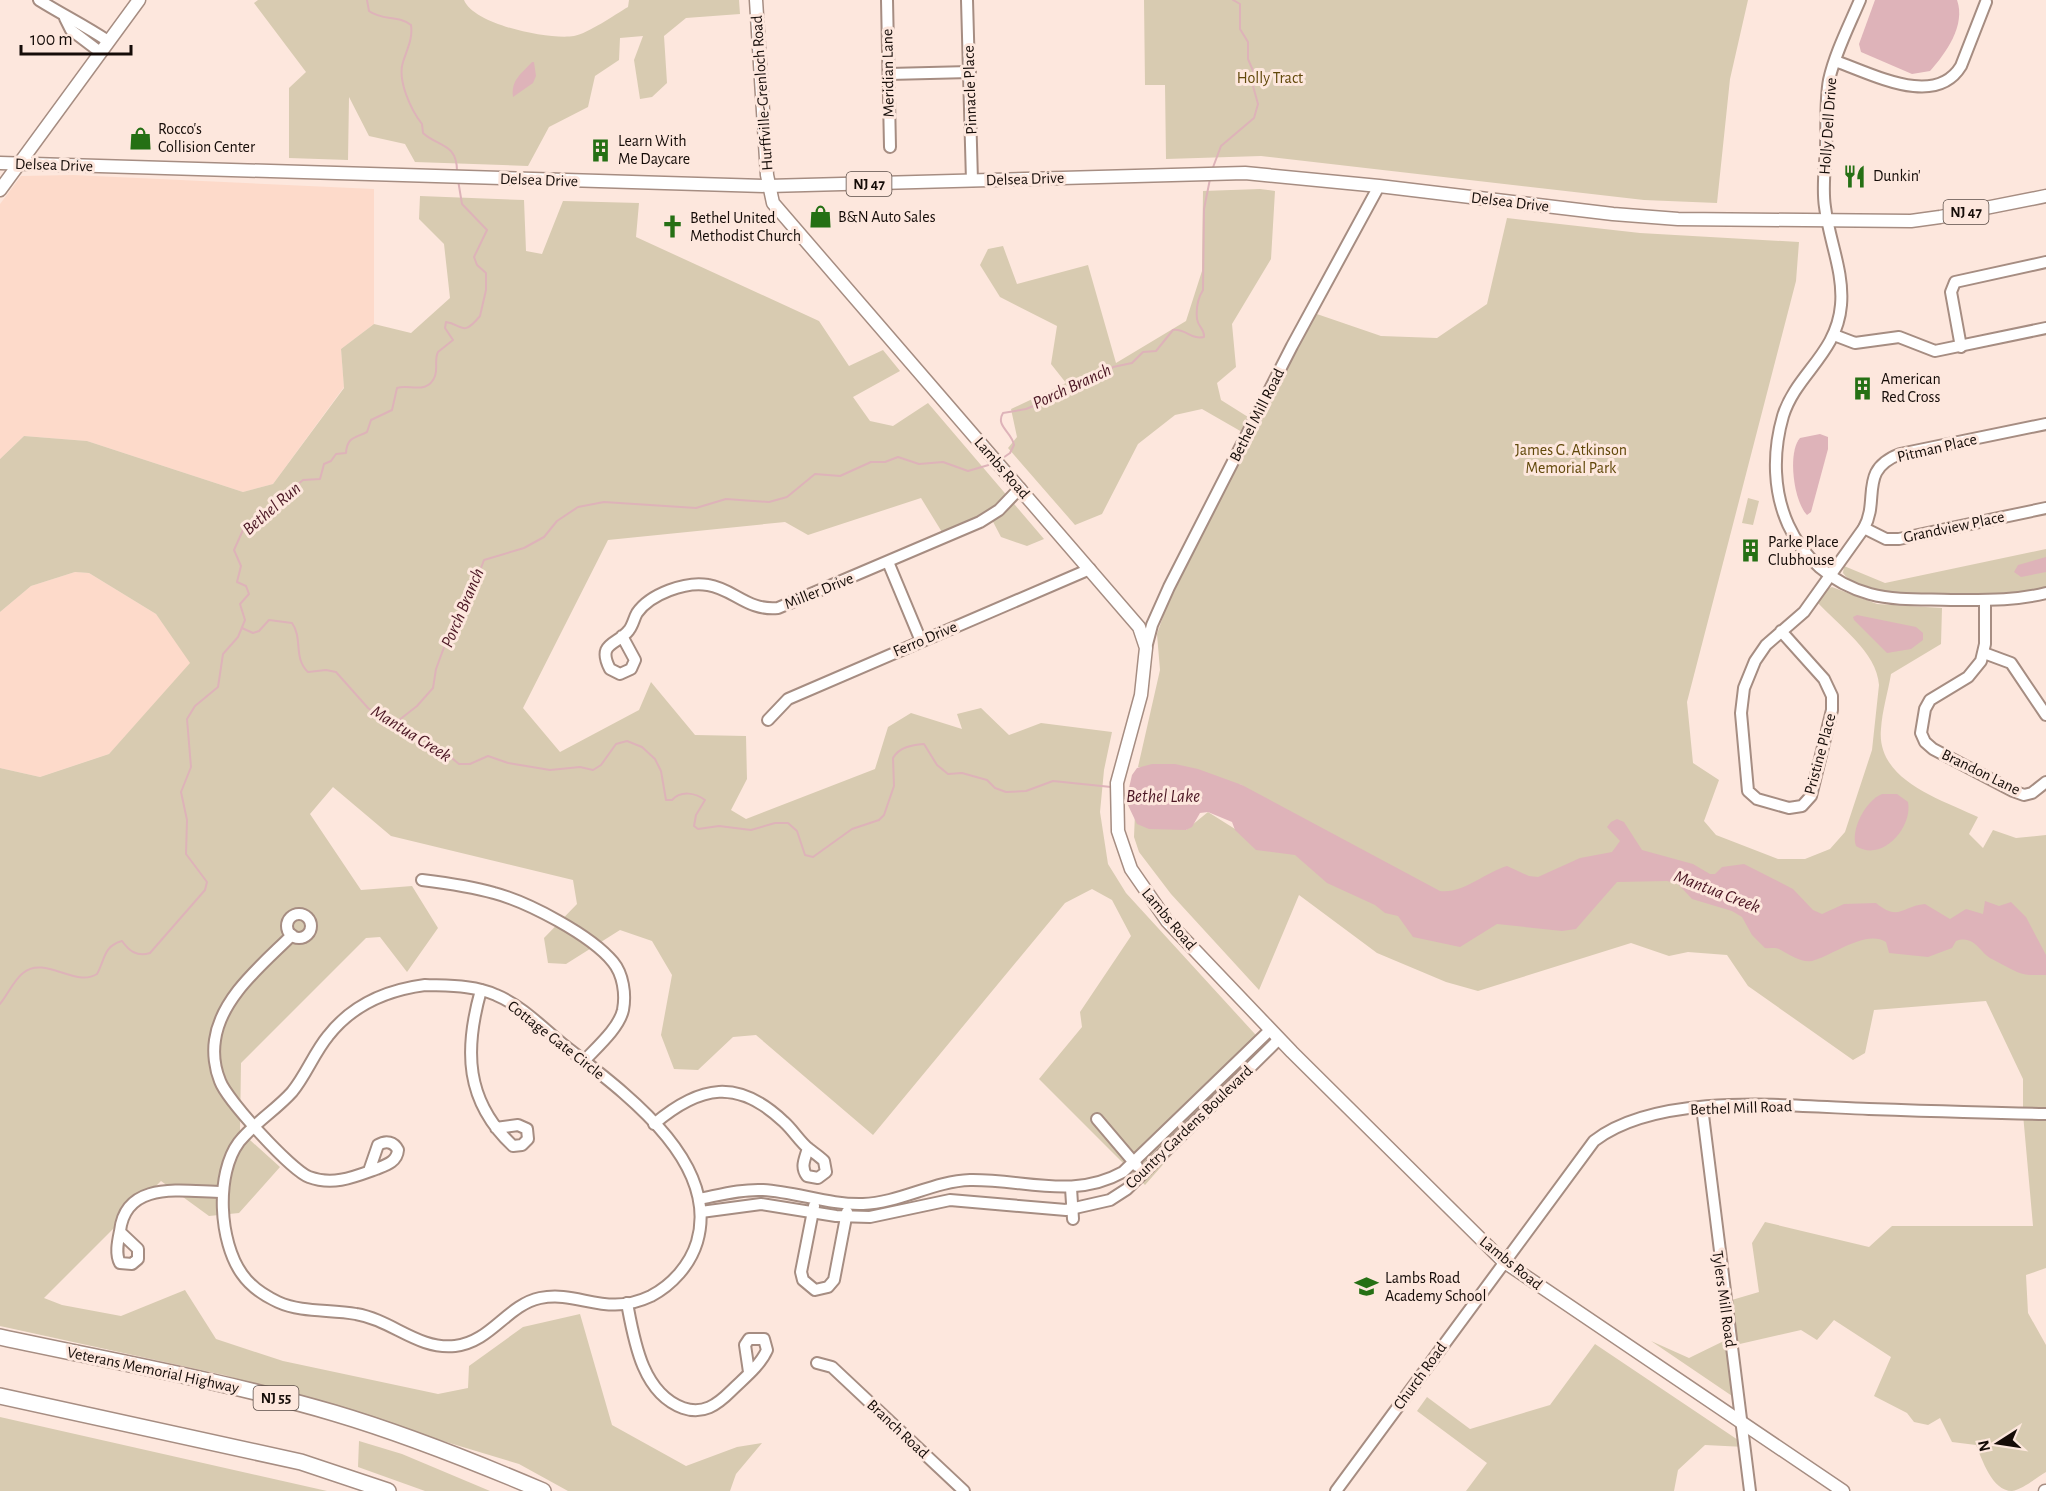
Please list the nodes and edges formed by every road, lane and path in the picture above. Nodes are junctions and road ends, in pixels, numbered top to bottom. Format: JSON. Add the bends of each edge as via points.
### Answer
{"nodes":[{"id":1,"x":39,"y":0,"type":"edge"},
{"id":2,"x":139,"y":0,"type":"edge"},
{"id":3,"x":756,"y":0,"type":"edge"},
{"id":4,"x":887,"y":0,"type":"edge"},
{"id":5,"x":968,"y":0,"type":"edge"},
{"id":6,"x":1860,"y":0,"type":"edge"},
{"id":7,"x":1989,"y":1,"type":"edge"},
{"id":8,"x":104,"y":46,"type":"junction"},
{"id":9,"x":1835,"y":62,"type":"junction"},
{"id":10,"x":969,"y":72,"type":"junction"},
{"id":11,"x":889,"y":74,"type":"junction"},
{"id":12,"x":890,"y":147,"type":"dead end"},
{"id":13,"x":0,"y":163,"type":"edge"},
{"id":14,"x":20,"y":164,"type":"junction"},
{"id":15,"x":972,"y":181,"type":"junction"},
{"id":16,"x":768,"y":186,"type":"junction"},
{"id":17,"x":1379,"y":186,"type":"junction"},
{"id":18,"x":0,"y":190,"type":"edge"},
{"id":19,"x":2046,"y":196,"type":"edge"},
{"id":20,"x":1827,"y":220,"type":"junction"},
{"id":21,"x":2046,"y":262,"type":"edge"},
{"id":22,"x":2046,"y":328,"type":"edge"},
{"id":23,"x":1834,"y":335,"type":"junction"},
{"id":24,"x":1961,"y":347,"type":"junction"},
{"id":25,"x":2046,"y":424,"type":"edge"},
{"id":26,"x":1020,"y":488,"type":"junction"},
{"id":27,"x":2046,"y":508,"type":"edge"},
{"id":28,"x":1864,"y":528,"type":"junction"},
{"id":29,"x":888,"y":562,"type":"junction"},
{"id":30,"x":1090,"y":569,"type":"junction"},
{"id":31,"x":1831,"y":575,"type":"junction"},
{"id":32,"x":2046,"y":592,"type":"edge"},
{"id":33,"x":1985,"y":600,"type":"junction"},
{"id":34,"x":1781,"y":631,"type":"junction"},
{"id":35,"x":622,"y":636,"type":"dead end"},
{"id":36,"x":921,"y":641,"type":"junction"},
{"id":37,"x":1146,"y":648,"type":"junction"},
{"id":38,"x":1984,"y":653,"type":"junction"},
{"id":39,"x":2046,"y":715,"type":"edge"},
{"id":40,"x":768,"y":720,"type":"dead end"},
{"id":41,"x":2046,"y":783,"type":"edge"},
{"id":42,"x":422,"y":880,"type":"dead end"},
{"id":43,"x":292,"y":935,"type":"dead end"},
{"id":44,"x":482,"y":990,"type":"junction"},
{"id":45,"x":1270,"y":1030,"type":"junction"},
{"id":46,"x":1279,"y":1039,"type":"junction"},
{"id":47,"x":584,"y":1060,"type":"junction"},
{"id":48,"x":1702,"y":1107,"type":"junction"},
{"id":49,"x":2046,"y":1114,"type":"edge"},
{"id":50,"x":1097,"y":1119,"type":"dead end"},
{"id":51,"x":654,"y":1124,"type":"junction"},
{"id":52,"x":255,"y":1126,"type":"junction"},
{"id":53,"x":496,"y":1128,"type":"dead end"},
{"id":54,"x":808,"y":1148,"type":"dead end"},
{"id":55,"x":1133,"y":1162,"type":"junction"},
{"id":56,"x":369,"y":1171,"type":"dead end"},
{"id":57,"x":1143,"y":1173,"type":"junction"},
{"id":58,"x":1071,"y":1188,"type":"junction"},
{"id":59,"x":223,"y":1192,"type":"junction"},
{"id":60,"x":918,"y":1192,"type":"junction"},
{"id":61,"x":896,"y":1197,"type":"junction"},
{"id":62,"x":699,"y":1199,"type":"junction"},
{"id":63,"x":815,"y":1199,"type":"junction"},
{"id":64,"x":848,"y":1203,"type":"junction"},
{"id":65,"x":922,"y":1205,"type":"junction"},
{"id":66,"x":899,"y":1210,"type":"junction"},
{"id":67,"x":701,"y":1212,"type":"junction"},
{"id":68,"x":813,"y":1212,"type":"junction"},
{"id":69,"x":1073,"y":1214,"type":"junction"},
{"id":70,"x":846,"y":1217,"type":"junction"},
{"id":71,"x":120,"y":1232,"type":"dead end"},
{"id":72,"x":1503,"y":1261,"type":"junction"},
{"id":73,"x":627,"y":1303,"type":"junction"},
{"id":74,"x":0,"y":1336,"type":"edge"},
{"id":75,"x":817,"y":1363,"type":"dead end"},
{"id":76,"x":749,"y":1372,"type":"dead end"},
{"id":77,"x":0,"y":1396,"type":"edge"},
{"id":78,"x":1740,"y":1423,"type":"junction"},
{"id":79,"x":388,"y":1491,"type":"edge"},
{"id":80,"x":543,"y":1491,"type":"edge"},
{"id":81,"x":964,"y":1491,"type":"edge"},
{"id":82,"x":1336,"y":1491,"type":"edge"},
{"id":83,"x":1750,"y":1491,"type":"edge"},
{"id":84,"x":1843,"y":1491,"type":"edge"}],
"edges":[{"from":1,"to":8,"type":"street","via":[[65,18],[74,18]]},
{"from":2,"to":8,"type":"main road"},
{"from":3,"to":16,"type":"main road","name":"Hurffville-Grenloch Road"},
{"from":4,"to":11,"type":"street","name":"Meridian Lane"},
{"from":5,"to":10,"type":"street","name":"Pinnacle Place"},
{"from":6,"to":9,"type":"street","name":"Holly Dell Drive"},
{"from":7,"to":9,"type":"street","via":[[1957,73],[1940,85],[1912,88]]},
{"from":8,"to":14,"type":"main road"},
{"from":9,"to":20,"type":"street","name":"Holly Dell Drive","via":[[1827,97]]},
{"from":10,"to":11,"type":"street"},
{"from":10,"to":15,"type":"street","name":"Pinnacle Place"},
{"from":11,"to":12,"type":"street","name":"Meridian Lane"},
{"from":13,"to":14,"type":"main road","name":"Delsea Drive","number":"NJ 47"},
{"from":14,"to":16,"type":"main road","name":"Delsea Drive","number":"NJ 47"},
{"from":14,"to":18,"type":"main road"},
{"from":15,"to":16,"type":"main road","name":"Delsea Drive","number":"NJ 47"},
{"from":15,"to":17,"type":"main road","name":"Delsea Drive","number":"NJ 47","via":[[1245,173]]},
{"from":16,"to":26,"type":"main road","name":"Lambs Road","via":[[773,203]]},
{"from":17,"to":20,"type":"main road","name":"Delsea Drive","number":"NJ 47","via":[[1678,219]]},
{"from":17,"to":37,"type":"street","name":"Bethel Mill Road","via":[[1169,587]]},
{"from":19,"to":20,"type":"main road","name":"Delsea Drive","number":"NJ 47","via":[[1911,221]]},
{"from":20,"to":23,"type":"street","name":"Holly Dell Drive","via":[[1841,286]]},
{"from":21,"to":24,"type":"street","via":[[1955,282],[1951,292]]},
{"from":22,"to":24,"type":"street"},
{"from":23,"to":24,"type":"street","via":[[1855,343],[1899,337],[1935,351]]},
{"from":23,"to":31,"type":"street","name":"Holly Dell Drive","via":[[1787,408],[1774,465],[1777,492],[1789,526],[1807,554]]},
{"from":25,"to":28,"type":"street","name":"Pitman Place","via":[[1890,459],[1873,479]]},
{"from":26,"to":29,"type":"street","name":"Miller Drive","via":[[999,510],[980,522]]},
{"from":26,"to":30,"type":"main road","name":"Lambs Road"},
{"from":27,"to":28,"type":"street","name":"Grandview Place","via":[[1899,539],[1881,537]]},
{"from":28,"to":31,"type":"street","name":"Pitman Place"},
{"from":29,"to":35,"type":"street","name":"Miller Drive","via":[[778,608],[751,606],[709,585],[683,586],[650,600]]},
{"from":29,"to":36,"type":"street"},
{"from":30,"to":36,"type":"street","name":"Ferro Drive"},
{"from":30,"to":37,"type":"main road","name":"Lambs Road","via":[[1133,618]]},
{"from":31,"to":33,"type":"street","name":"Holly Dell Drive","via":[[1855,588],[1887,597]]},
{"from":31,"to":34,"type":"street","name":"Pristine Place","via":[[1804,612]]},
{"from":32,"to":33,"type":"street","name":"Holly Dell Drive"},
{"from":33,"to":38,"type":"street"},
{"from":34,"to":34,"type":"street","name":"Pristine Place","via":[[1827,683],[1833,702],[1811,796],[1802,806],[1792,808],[1754,797],[1747,788],[1741,713],[1744,688],[1758,656]]},
{"from":36,"to":40,"type":"street","name":"Ferro Drive","via":[[788,699]]},
{"from":37,"to":45,"type":"main road","name":"Lambs Road","via":[[1141,695],[1116,792],[1123,850],[1143,890],[1167,921]]},
{"from":38,"to":39,"type":"street","via":[[2011,663]]},
{"from":38,"to":41,"type":"street","name":"Brandon Lane","via":[[1970,675],[1928,703],[1921,725],[1924,739],[1933,749],[2018,793],[2035,792]]},
{"from":42,"to":47,"type":"street","via":[[497,894],[584,937],[613,962],[621,977],[622,1013]]},
{"from":43,"to":52,"type":"street","via":[[231,1001],[215,1039],[219,1080],[233,1103]]},
{"from":44,"to":47,"type":"street","name":"Cottage Gate Circle","via":[[517,1008]]},
{"from":44,"to":52,"type":"street","name":"Cottage Gate Circle","via":[[424,985],[385,993],[368,1003],[327,1036],[291,1093]]},
{"from":44,"to":53,"type":"street","via":[[472,1022],[469,1054],[476,1092]]},
{"from":45,"to":46,"type":"main road","name":"Lambs Road"},
{"from":45,"to":55,"type":"street","name":"Country Gardens Boulevard"},
{"from":46,"to":57,"type":"street","name":"Country Gardens Boulevard"},
{"from":46,"to":72,"type":"main road","name":"Lambs Road"},
{"from":47,"to":51,"type":"street","name":"Cottage Gate Circle"},
{"from":48,"to":49,"type":"street","name":"Bethel Mill Road","via":[[1774,1105]]},
{"from":48,"to":72,"type":"street","name":"Bethel Mill Road","via":[[1628,1121],[1608,1130],[1594,1141]]},
{"from":48,"to":78,"type":"street","name":"Tylers Mill Road"},
{"from":50,"to":55,"type":"street"},
{"from":51,"to":54,"type":"street","via":[[696,1096],[735,1092],[771,1110]]},
{"from":51,"to":62,"type":"street","name":"Cottage Gate Circle","via":[[685,1161]]},
{"from":52,"to":56,"type":"street","via":[[296,1169],[308,1176],[337,1181]]},
{"from":52,"to":59,"type":"street","name":"Cottage Gate Circle","via":[[227,1164]]},
{"from":55,"to":57,"type":"street"},
{"from":55,"to":58,"type":"street","name":"Country Gardens Boulevard","via":[[1113,1177]]},
{"from":57,"to":69,"type":"street","name":"Country Gardens Boulevard","via":[[1110,1200]]},
{"from":58,"to":60,"type":"street","name":"Country Gardens Boulevard","via":[[970,1180]]},
{"from":58,"to":69,"type":"street"},
{"from":59,"to":71,"type":"street","via":[[142,1195],[128,1205]]},
{"from":59,"to":73,"type":"street","name":"Cottage Gate Circle","via":[[235,1260],[242,1275],[267,1297],[297,1308],[342,1311],[376,1319],[429,1344],[442,1346],[468,1343],[488,1334],[522,1306],[542,1298],[614,1306]]},
{"from":60,"to":61,"type":"street","name":"Country Gardens Boulevard"},
{"from":60,"to":65,"type":"street"},
{"from":61,"to":64,"type":"street","name":"Country Gardens Boulevard"},
{"from":61,"to":66,"type":"street"},
{"from":62,"to":63,"type":"street","name":"Country Gardens Boulevard","via":[[751,1190]]},
{"from":62,"to":67,"type":"street","name":"Cottage Gate Circle"},
{"from":63,"to":64,"type":"street","name":"Country Gardens Boulevard"},
{"from":63,"to":68,"type":"street"},
{"from":64,"to":70,"type":"street"},
{"from":65,"to":66,"type":"street","name":"Country Gardens Boulevard"},
{"from":65,"to":69,"type":"street","name":"Country Gardens Boulevard","via":[[950,1200]]},
{"from":66,"to":70,"type":"street","name":"Country Gardens Boulevard","via":[[870,1217]]},
{"from":67,"to":68,"type":"street","name":"Country Gardens Boulevard","via":[[761,1204]]},
{"from":67,"to":73,"type":"street","name":"Cottage Gate Circle","via":[[696,1245],[680,1273],[653,1295]]},
{"from":68,"to":70,"type":"street","name":"Country Gardens Boulevard"},
{"from":68,"to":70,"type":"street","via":[[801,1272],[803,1280],[815,1290],[828,1287],[834,1280]]},
{"from":72,"to":78,"type":"main road","name":"Lambs Road"},
{"from":72,"to":82,"type":"street","name":"Church Road"},
{"from":73,"to":76,"type":"street","via":[[640,1356],[653,1383],[668,1401],[688,1410],[710,1408]]},
{"from":74,"to":80,"type":"highway","name":"Veterans Memorial Highway","number":"NJ 55","via":[[334,1413],[469,1459]]},
{"from":75,"to":81,"type":"street","name":"Branch Road","via":[[832,1367]]},
{"from":77,"to":79,"type":"highway","via":[[301,1462]]},
{"from":78,"to":83,"type":"street","name":"Tylers Mill Road"},
{"from":78,"to":84,"type":"main road","name":"Lambs Road"}]}
